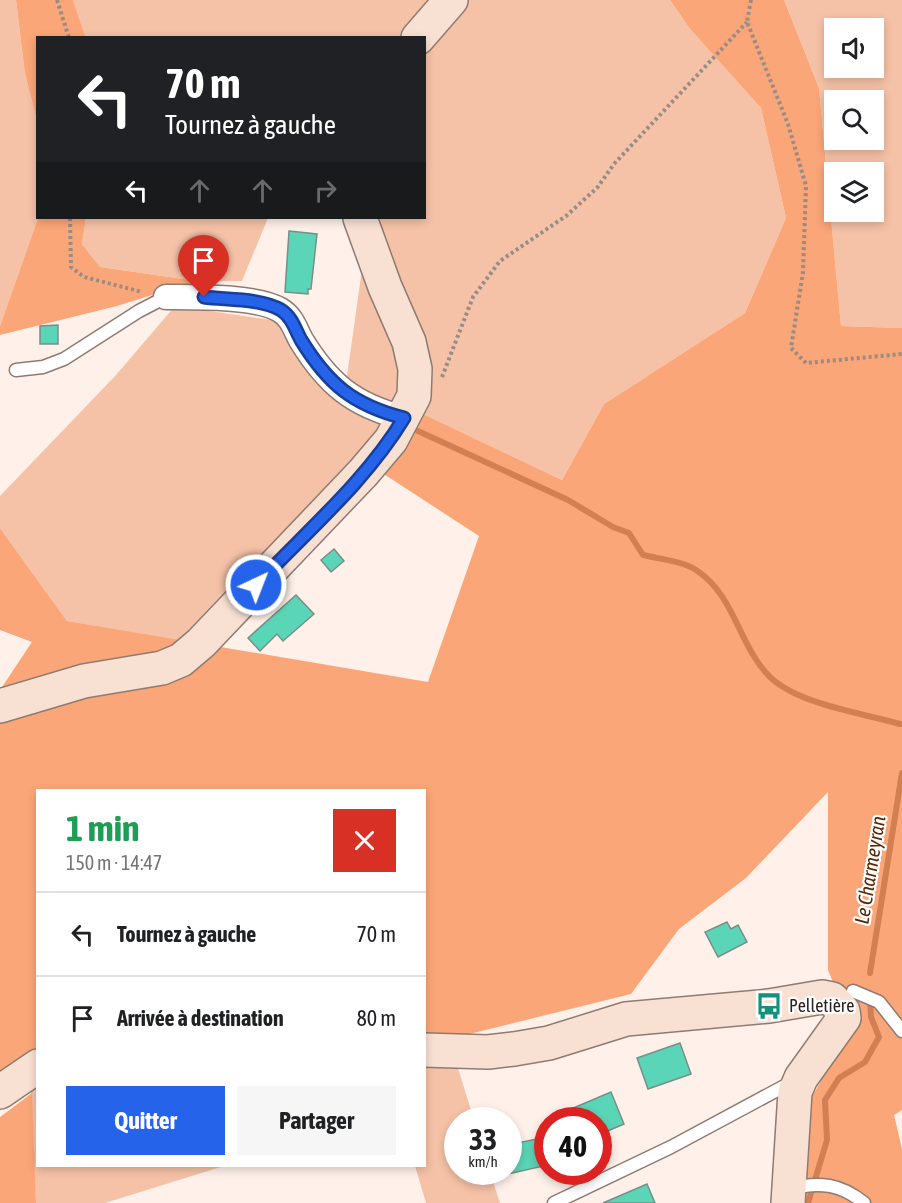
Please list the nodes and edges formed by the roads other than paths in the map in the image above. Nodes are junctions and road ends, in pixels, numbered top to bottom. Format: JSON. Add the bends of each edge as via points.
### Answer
{"nodes":[{"id":1,"x":451,"y":0,"type":"edge"},
{"id":2,"x":420,"y":36,"type":"edge"},
{"id":3,"x":360,"y":219,"type":"edge"},
{"id":4,"x":166,"y":297,"type":"joint"},
{"id":5,"x":16,"y":370,"type":"dead end"},
{"id":6,"x":404,"y":418,"type":"junction"},
{"id":7,"x":0,"y":706,"type":"edge"},
{"id":8,"x":853,"y":991,"type":"dead end"},
{"id":9,"x":902,"y":1031,"type":"edge"},
{"id":10,"x":426,"y":1050,"type":"edge"},
{"id":11,"x":36,"y":1067,"type":"edge"},
{"id":12,"x":801,"y":1078,"type":"junction"},
{"id":13,"x":0,"y":1092,"type":"edge"},
{"id":14,"x":789,"y":1196,"type":"edge"},
{"id":15,"x":554,"y":1203,"type":"edge"},
{"id":16,"x":864,"y":1203,"type":"edge"}],
"edges":[{"from":1,"to":2,"type":"street"},
{"from":3,"to":6,"type":"street","via":[[410,342],[414,396]]},
{"from":4,"to":5,"type":"lane","via":[[64,358],[43,367]]},
{"from":4,"to":6,"type":"street","via":[[238,301],[280,310],[291,319],[327,377],[346,394],[379,412]]},
{"from":6,"to":7,"type":"street","via":[[363,473],[181,660],[162,668],[84,681]]},
{"from":8,"to":9,"type":"lane","via":[[879,1002]]},
{"from":10,"to":12,"type":"street","via":[[514,1049],[549,1043],[626,1019],[832,999],[844,1018]]},
{"from":11,"to":13,"type":"street"},
{"from":12,"to":14,"type":"street","via":[[795,1092],[790,1136]]},
{"from":12,"to":15,"type":"lane"},
{"from":14,"to":16,"type":"lane","via":[[804,1186],[834,1184]]}]}
